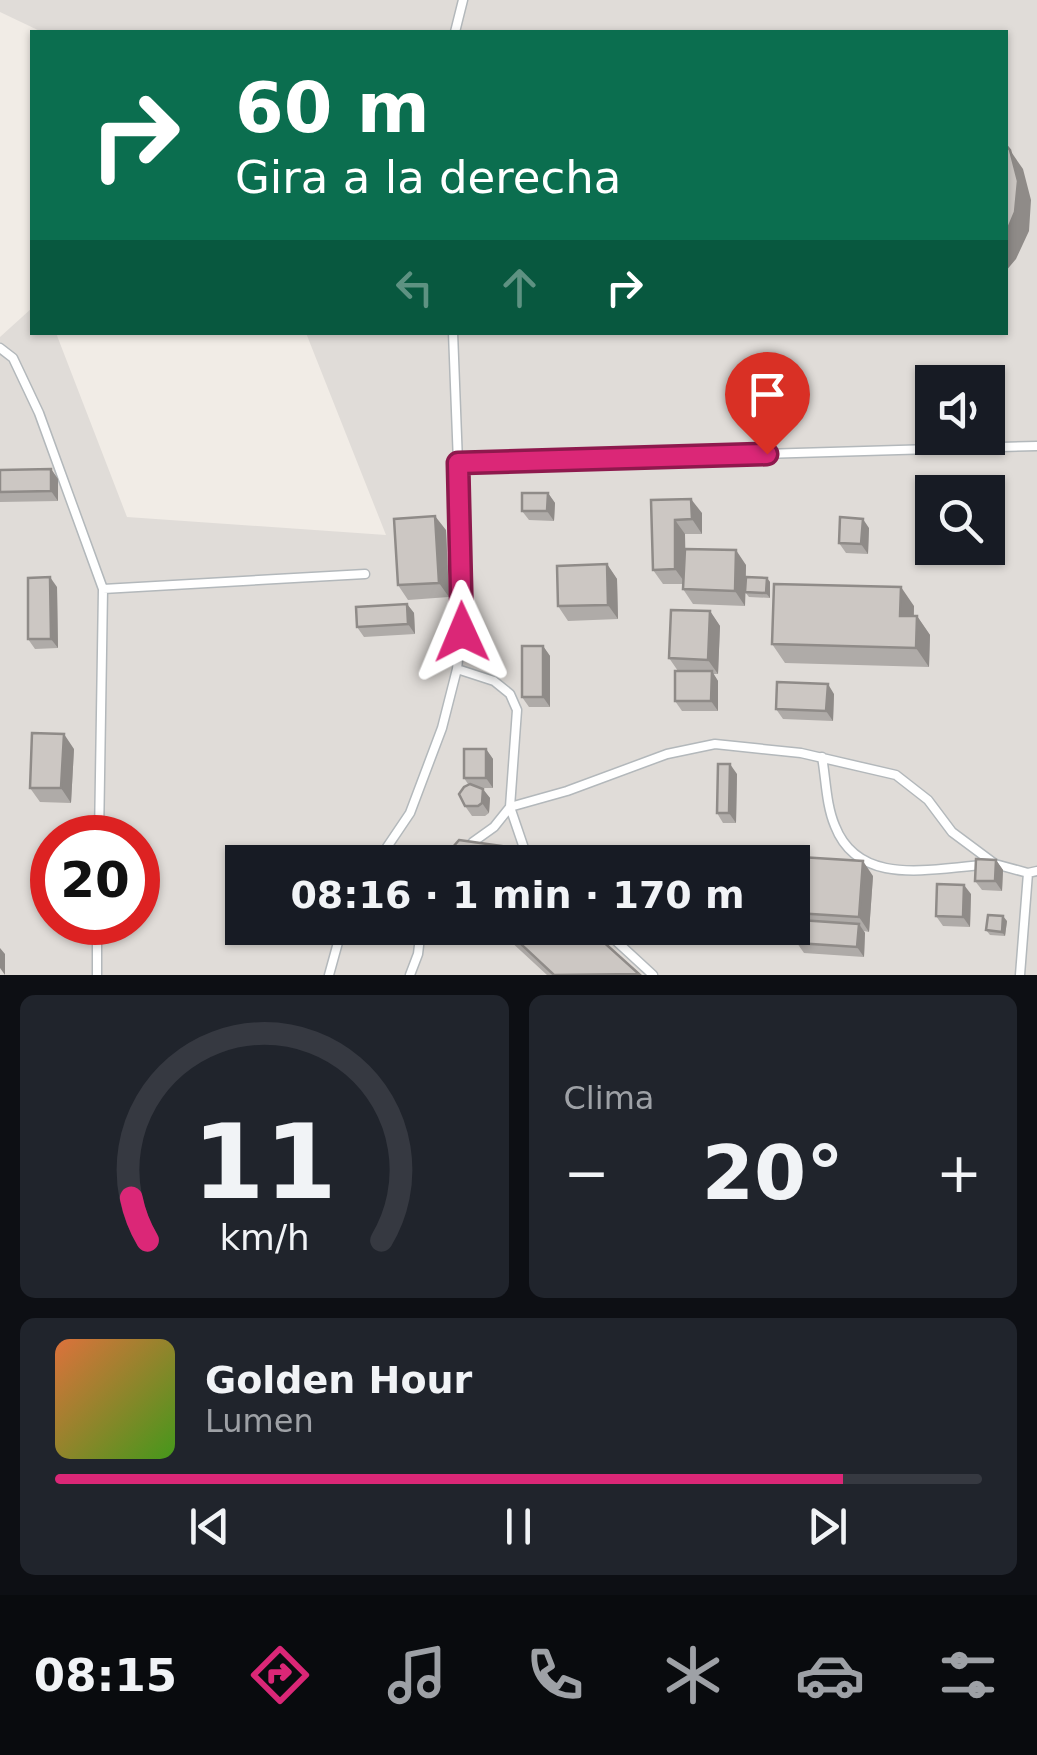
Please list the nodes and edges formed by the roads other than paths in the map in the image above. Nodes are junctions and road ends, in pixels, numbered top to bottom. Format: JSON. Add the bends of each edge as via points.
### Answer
{"nodes":[{"id":1,"x":463,"y":0,"type":"edge"},
{"id":2,"x":456,"y":30,"type":"edge"},
{"id":3,"x":452,"y":335,"type":"edge"},
{"id":4,"x":0,"y":348,"type":"edge"},
{"id":5,"x":1037,"y":446,"type":"edge"},
{"id":6,"x":458,"y":463,"type":"junction"},
{"id":7,"x":365,"y":574,"type":"dead end"},
{"id":8,"x":103,"y":589,"type":"junction"},
{"id":9,"x":457,"y":669,"type":"junction"},
{"id":10,"x":822,"y":757,"type":"junction"},
{"id":11,"x":510,"y":807,"type":"junction"},
{"id":12,"x":99,"y":815,"type":"edge"},
{"id":13,"x":388,"y":845,"type":"edge"},
{"id":14,"x":470,"y":845,"type":"edge"},
{"id":15,"x":523,"y":845,"type":"edge"},
{"id":16,"x":995,"y":864,"type":"junction"},
{"id":17,"x":1032,"y":872,"type":"edge"},
{"id":18,"x":98,"y":945,"type":"edge"},
{"id":19,"x":338,"y":945,"type":"edge"},
{"id":20,"x":419,"y":945,"type":"edge"},
{"id":21,"x":620,"y":945,"type":"edge"},
{"id":22,"x":97,"y":975,"type":"edge"},
{"id":23,"x":330,"y":975,"type":"edge"},
{"id":24,"x":410,"y":975,"type":"edge"},
{"id":25,"x":653,"y":975,"type":"edge"},
{"id":26,"x":1020,"y":975,"type":"edge"}],
"edges":[{"from":1,"to":2,"type":"lane"},
{"from":3,"to":6,"type":"lane"},
{"from":4,"to":8,"type":"lane","via":[[13,358],[39,413]]},
{"from":5,"to":6,"type":"lane"},
{"from":6,"to":9,"type":"lane"},
{"from":7,"to":8,"type":"lane"},
{"from":8,"to":12,"type":"lane"},
{"from":9,"to":11,"type":"lane","via":[[494,681],[517,710]]},
{"from":9,"to":13,"type":"lane","via":[[410,813]]},
{"from":10,"to":11,"type":"lane","via":[[715,744]]},
{"from":10,"to":16,"type":"lane","via":[[896,775]]},
{"from":10,"to":16,"type":"lane","via":[[834,825],[863,862],[886,870]]},
{"from":11,"to":14,"type":"lane"},
{"from":11,"to":15,"type":"lane"},
{"from":16,"to":17,"type":"lane"},
{"from":17,"to":26,"type":"lane"},
{"from":18,"to":22,"type":"lane"},
{"from":19,"to":23,"type":"lane"},
{"from":20,"to":24,"type":"lane"},
{"from":21,"to":25,"type":"lane"}]}
